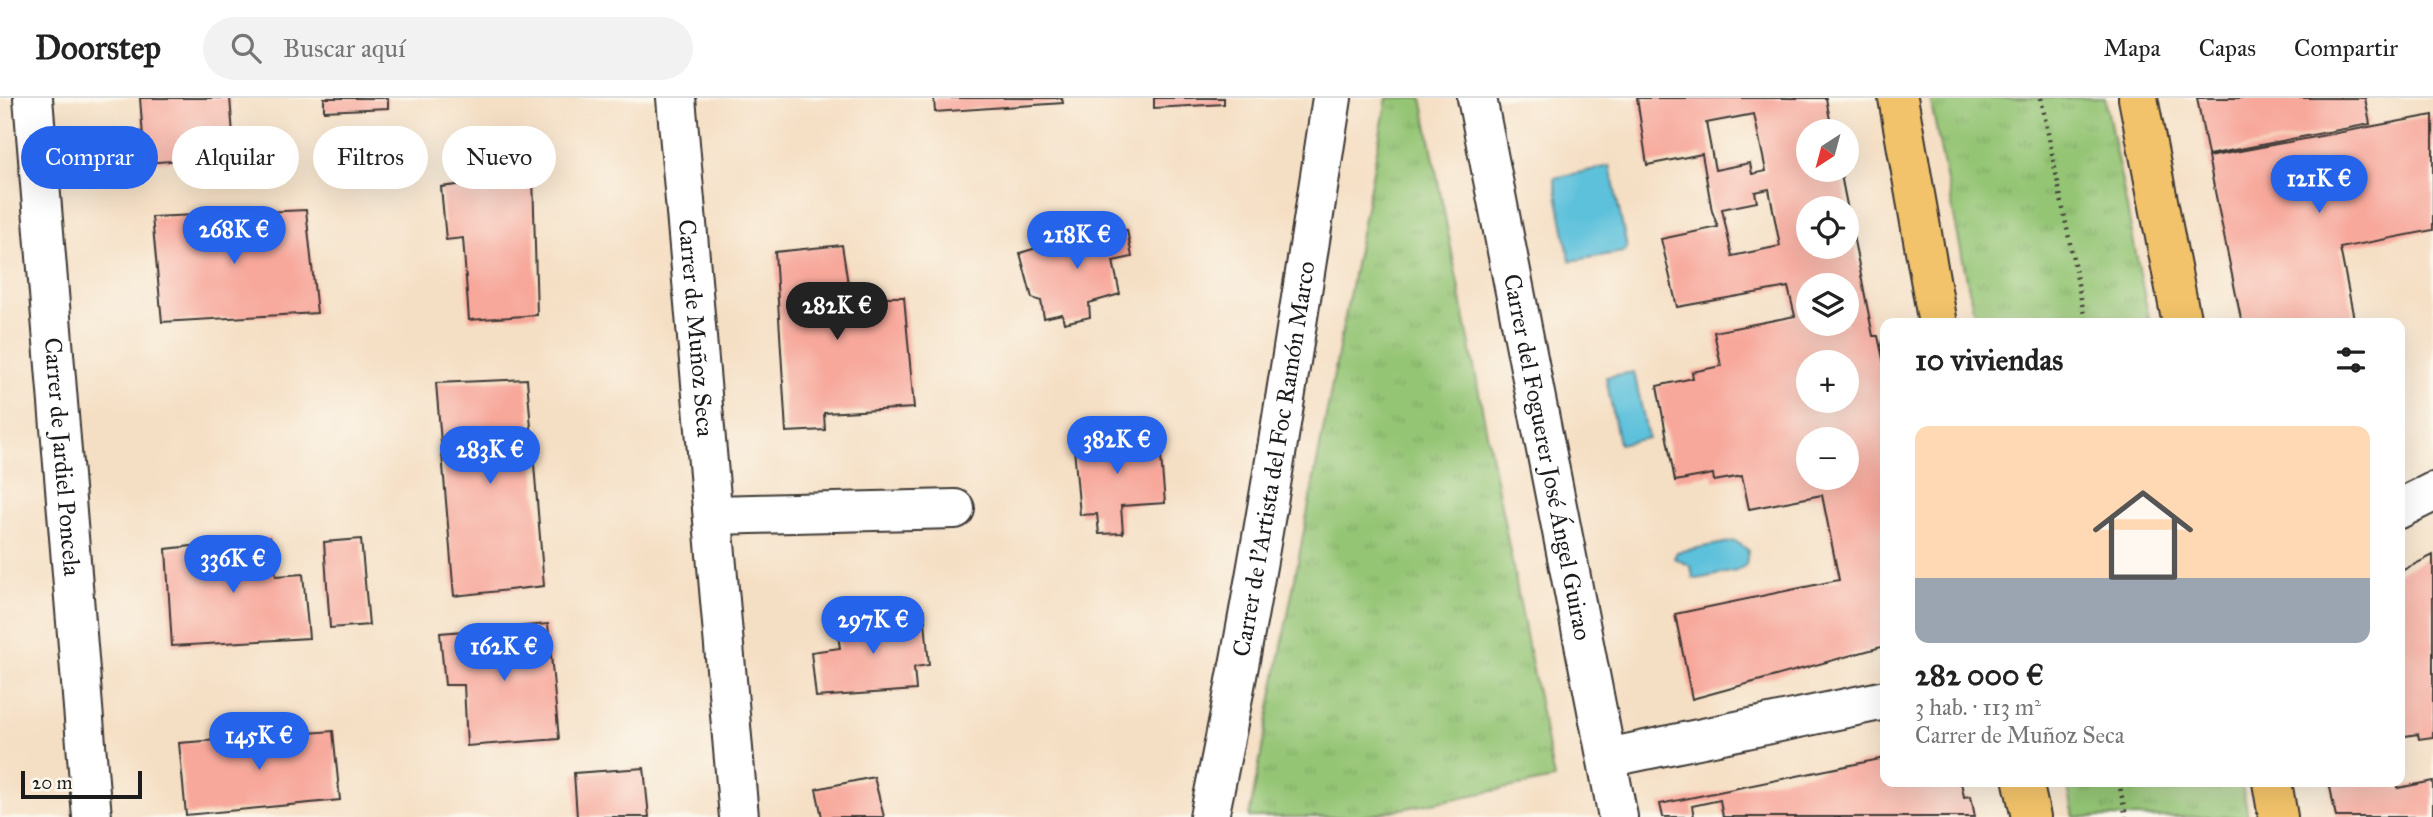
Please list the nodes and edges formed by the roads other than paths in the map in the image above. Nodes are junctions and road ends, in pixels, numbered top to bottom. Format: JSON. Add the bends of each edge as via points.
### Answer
{"nodes":[{"id":1,"x":33,"y":98,"type":"edge"},
{"id":2,"x":676,"y":98,"type":"edge"},
{"id":3,"x":1332,"y":98,"type":"edge"},
{"id":4,"x":1477,"y":98,"type":"edge"},
{"id":5,"x":1898,"y":98,"type":"edge"},
{"id":6,"x":2137,"y":98,"type":"edge"},
{"id":7,"x":1937,"y":318,"type":"edge"},
{"id":8,"x":2181,"y":318,"type":"edge"},
{"id":9,"x":2433,"y":492,"type":"edge"},
{"id":10,"x":2405,"y":506,"type":"edge"},
{"id":11,"x":955,"y":509,"type":"dead end"},
{"id":12,"x":713,"y":515,"type":"junction"},
{"id":13,"x":1880,"y":701,"type":"edge"},
{"id":14,"x":1607,"y":758,"type":"junction"},
{"id":15,"x":2025,"y":787,"type":"edge"},
{"id":16,"x":2273,"y":787,"type":"edge"},
{"id":17,"x":92,"y":817,"type":"edge"},
{"id":18,"x":739,"y":817,"type":"edge"},
{"id":19,"x":1209,"y":817,"type":"edge"},
{"id":20,"x":1619,"y":817,"type":"edge"},
{"id":21,"x":2031,"y":817,"type":"edge"},
{"id":22,"x":2278,"y":817,"type":"edge"}],
"edges":[{"from":1,"to":17,"type":"street","name":"Carrer de Jardiel Poncela"},
{"from":2,"to":12,"type":"street","name":"Carrer de Muñoz Seca"},
{"from":3,"to":19,"type":"street","name":"Carrer de l'Artista del Foc Ramón Marco","via":[[1281,430]]},
{"from":4,"to":14,"type":"street","name":"Carrer del Foguerer José Ángel Guirao"},
{"from":5,"to":7,"type":"main road"},
{"from":6,"to":8,"type":"main road"},
{"from":9,"to":10,"type":"street"},
{"from":11,"to":12,"type":"street"},
{"from":12,"to":18,"type":"street","name":"Carrer de Muñoz Seca"},
{"from":13,"to":14,"type":"street"},
{"from":14,"to":20,"type":"street","name":"Carrer del Foguerer José Ángel Guirao"},
{"from":15,"to":21,"type":"main road"},
{"from":16,"to":22,"type":"main road"}]}
